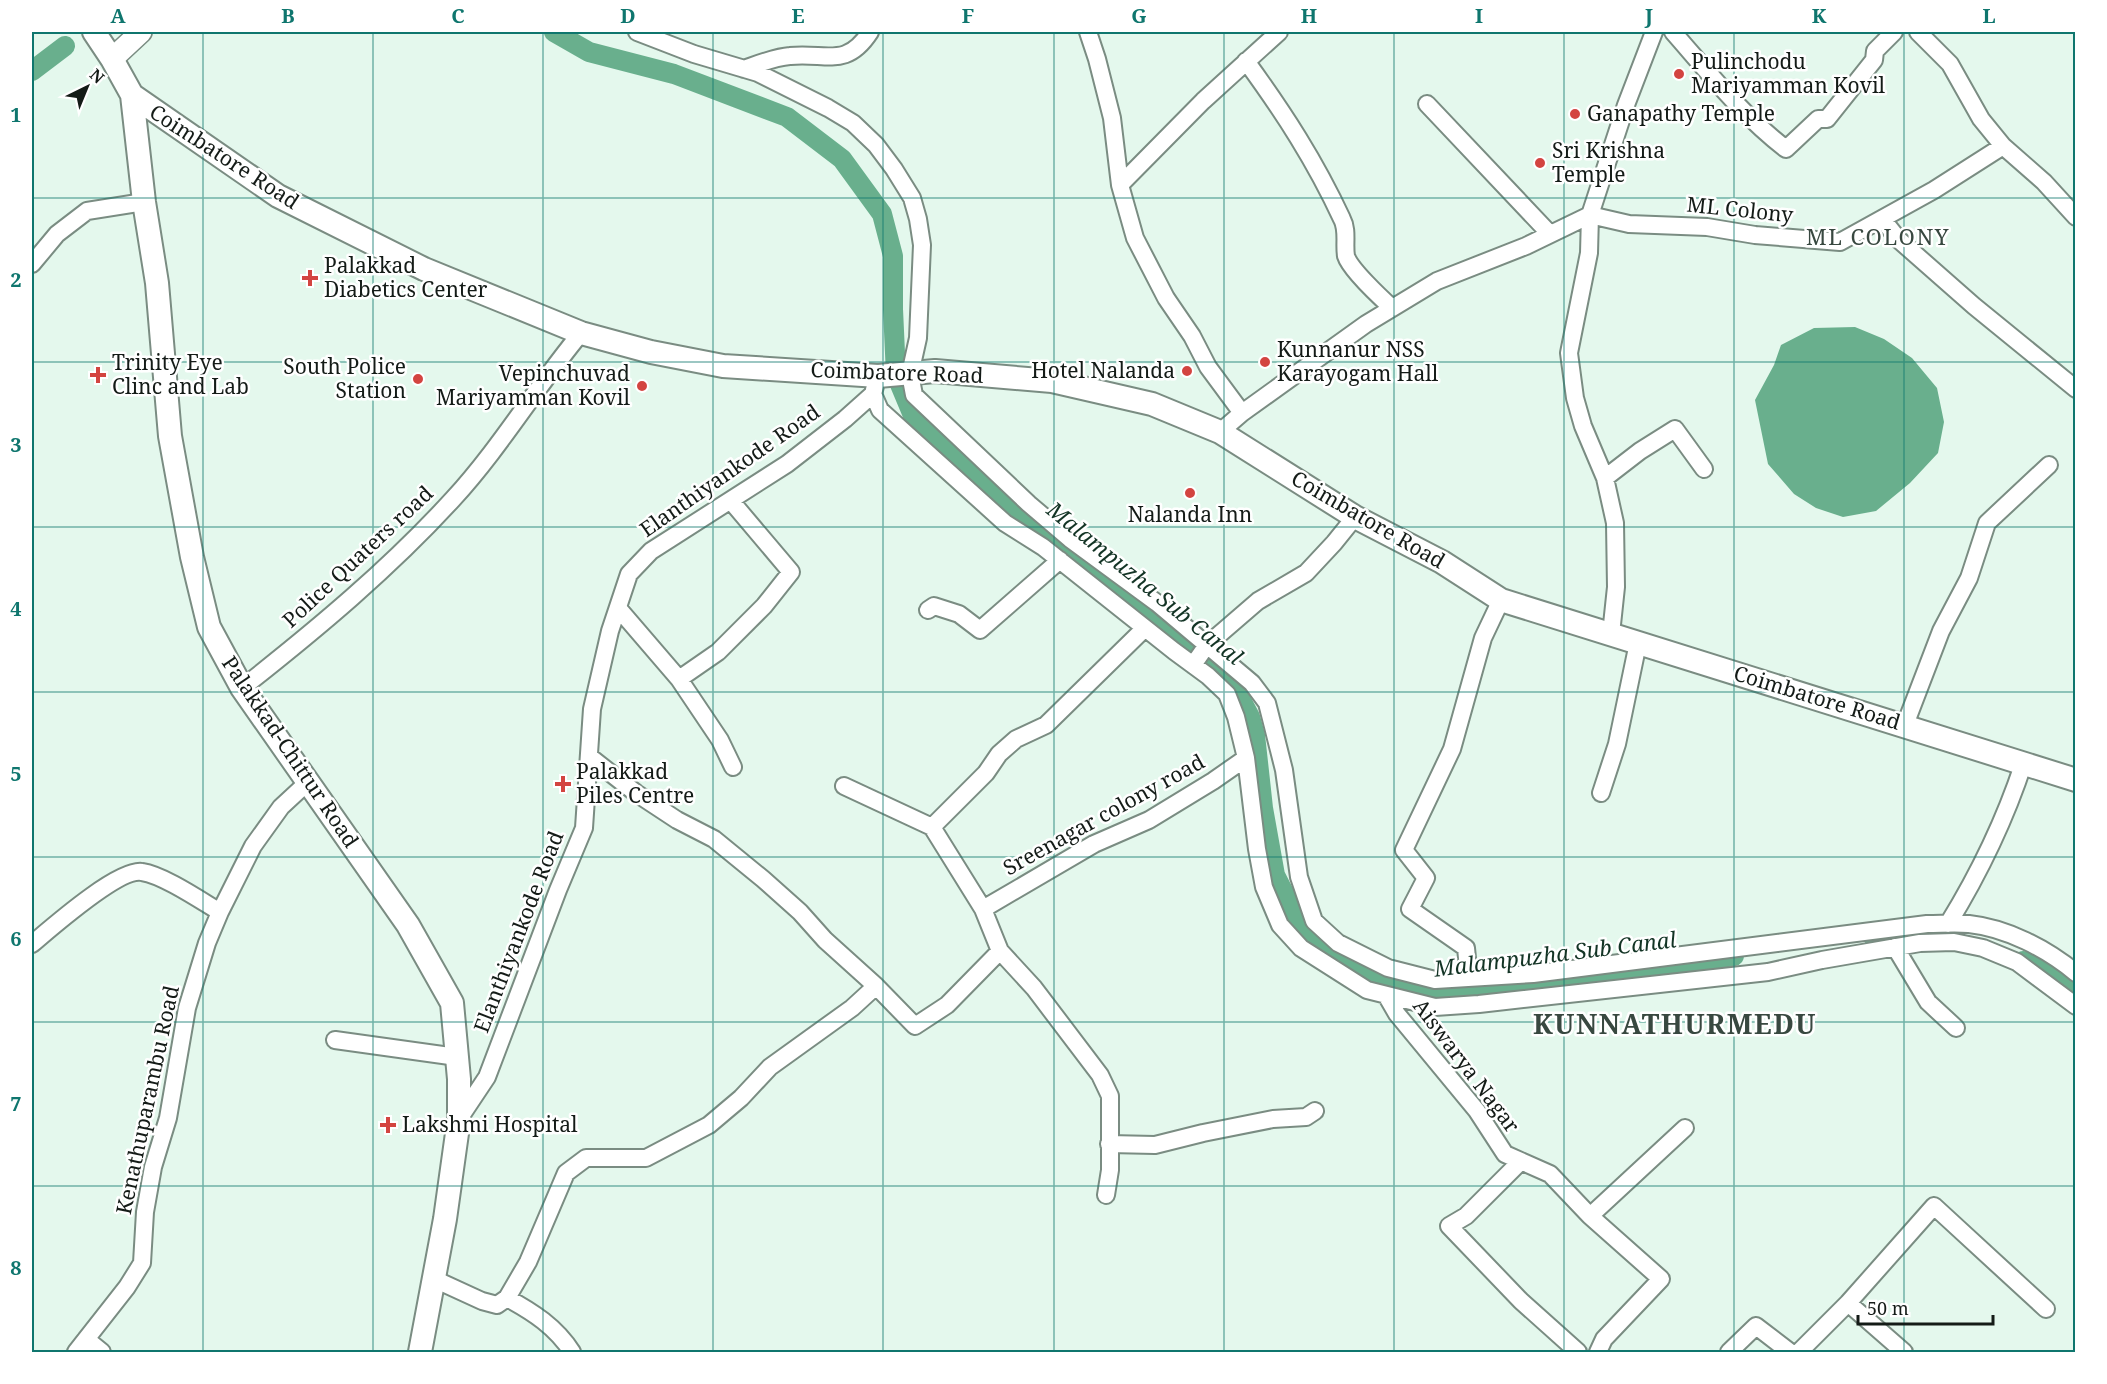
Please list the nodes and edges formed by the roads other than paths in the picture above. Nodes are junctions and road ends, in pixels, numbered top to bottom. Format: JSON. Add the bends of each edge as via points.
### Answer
{"nodes":[{"id":1,"x":141,"y":32,"type":"edge"},
{"id":2,"x":637,"y":32,"type":"edge"},
{"id":3,"x":870,"y":32,"type":"edge"},
{"id":4,"x":1088,"y":32,"type":"edge"},
{"id":5,"x":1279,"y":32,"type":"edge"},
{"id":6,"x":1654,"y":32,"type":"edge"},
{"id":7,"x":1673,"y":32,"type":"edge"},
{"id":8,"x":1894,"y":32,"type":"edge"},
{"id":9,"x":1918,"y":32,"type":"edge"},
{"id":10,"x":97,"y":33,"type":"edge"},
{"id":11,"x":112,"y":58,"type":"junction"},
{"id":12,"x":1246,"y":62,"type":"junction"},
{"id":13,"x":744,"y":69,"type":"junction"},
{"id":14,"x":132,"y":95,"type":"junction"},
{"id":15,"x":1427,"y":104,"type":"dead end"},
{"id":16,"x":2003,"y":146,"type":"junction"},
{"id":17,"x":1120,"y":184,"type":"junction"},
{"id":18,"x":144,"y":202,"type":"junction"},
{"id":19,"x":1590,"y":215,"type":"junction"},
{"id":20,"x":2076,"y":217,"type":"edge"},
{"id":21,"x":1883,"y":220,"type":"junction"},
{"id":22,"x":1550,"y":234,"type":"junction"},
{"id":23,"x":32,"y":264,"type":"edge"},
{"id":24,"x":1392,"y":308,"type":"junction"},
{"id":25,"x":581,"y":333,"type":"junction"},
{"id":26,"x":910,"y":374,"type":"junction"},
{"id":27,"x":875,"y":385,"type":"junction"},
{"id":28,"x":2076,"y":389,"type":"edge"},
{"id":29,"x":1242,"y":413,"type":"junction"},
{"id":30,"x":1220,"y":432,"type":"junction"},
{"id":31,"x":2049,"y":465,"type":"dead end"},
{"id":32,"x":1704,"y":469,"type":"dead end"},
{"id":33,"x":1605,"y":478,"type":"junction"},
{"id":34,"x":731,"y":501,"type":"junction"},
{"id":35,"x":1355,"y":517,"type":"junction"},
{"id":36,"x":1060,"y":560,"type":"junction"},
{"id":37,"x":1501,"y":600,"type":"junction"},
{"id":38,"x":618,"y":608,"type":"junction"},
{"id":39,"x":928,"y":610,"type":"dead end"},
{"id":40,"x":1145,"y":628,"type":"junction"},
{"id":41,"x":1611,"y":634,"type":"junction"},
{"id":42,"x":1638,"y":643,"type":"junction"},
{"id":43,"x":1207,"y":645,"type":"junction"},
{"id":44,"x":1193,"y":665,"type":"junction"},
{"id":45,"x":679,"y":679,"type":"junction"},
{"id":46,"x":242,"y":688,"type":"junction"},
{"id":47,"x":1905,"y":725,"type":"junction"},
{"id":48,"x":590,"y":757,"type":"junction"},
{"id":49,"x":1246,"y":758,"type":"junction"},
{"id":50,"x":2024,"y":762,"type":"junction"},
{"id":51,"x":733,"y":767,"type":"dead end"},
{"id":52,"x":2076,"y":780,"type":"edge"},
{"id":53,"x":308,"y":782,"type":"junction"},
{"id":54,"x":844,"y":786,"type":"dead end"},
{"id":55,"x":1601,"y":793,"type":"dead end"},
{"id":56,"x":932,"y":827,"type":"junction"},
{"id":57,"x":983,"y":909,"type":"junction"},
{"id":58,"x":220,"y":912,"type":"junction"},
{"id":59,"x":1948,"y":924,"type":"junction"},
{"id":60,"x":1874,"y":930,"type":"junction"},
{"id":61,"x":32,"y":944,"type":"edge"},
{"id":62,"x":1895,"y":947,"type":"junction"},
{"id":63,"x":1877,"y":950,"type":"junction"},
{"id":64,"x":1000,"y":951,"type":"junction"},
{"id":65,"x":2076,"y":973,"type":"edge"},
{"id":66,"x":1469,"y":978,"type":"junction"},
{"id":67,"x":876,"y":986,"type":"junction"},
{"id":68,"x":1386,"y":995,"type":"junction"},
{"id":69,"x":2076,"y":1006,"type":"edge"},
{"id":70,"x":1956,"y":1028,"type":"dead end"},
{"id":71,"x":335,"y":1040,"type":"dead end"},
{"id":72,"x":457,"y":1058,"type":"junction"},
{"id":73,"x":1315,"y":1111,"type":"dead end"},
{"id":74,"x":459,"y":1119,"type":"junction"},
{"id":75,"x":1685,"y":1128,"type":"dead end"},
{"id":76,"x":1109,"y":1144,"type":"junction"},
{"id":77,"x":1520,"y":1162,"type":"junction"},
{"id":78,"x":1106,"y":1196,"type":"dead end"},
{"id":79,"x":1590,"y":1216,"type":"junction"},
{"id":80,"x":434,"y":1279,"type":"junction"},
{"id":81,"x":507,"y":1298,"type":"junction"},
{"id":82,"x":1848,"y":1303,"type":"junction"},
{"id":83,"x":2046,"y":1309,"type":"dead end"},
{"id":84,"x":81,"y":1346,"type":"edge"},
{"id":85,"x":102,"y":1353,"type":"edge"},
{"id":86,"x":420,"y":1353,"type":"edge"},
{"id":87,"x":572,"y":1353,"type":"edge"},
{"id":88,"x":1578,"y":1353,"type":"edge"},
{"id":89,"x":1598,"y":1353,"type":"edge"},
{"id":90,"x":1729,"y":1353,"type":"edge"},
{"id":91,"x":1790,"y":1353,"type":"edge"},
{"id":92,"x":1799,"y":1353,"type":"edge"},
{"id":93,"x":1904,"y":1353,"type":"edge"}],
"edges":[{"from":1,"to":11,"type":"street"},
{"from":2,"to":13,"type":"street"},
{"from":3,"to":13,"type":"street","via":[[851,53],[788,56]]},
{"from":4,"to":17,"type":"street","via":[[1112,118]]},
{"from":5,"to":12,"type":"street"},
{"from":6,"to":19,"type":"street"},
{"from":7,"to":8,"type":"street","via":[[1720,86],[1786,149],[1818,119],[1827,119],[1874,60],[1875,51]]},
{"from":9,"to":16,"type":"street","via":[[1950,64],[1981,118]]},
{"from":10,"to":11,"type":"main road","name":"Coimbatore Road"},
{"from":11,"to":14,"type":"main road","name":"Coimbatore Road"},
{"from":12,"to":17,"type":"street"},
{"from":12,"to":24,"type":"street","via":[[1302,141],[1344,222],[1347,258]]},
{"from":13,"to":26,"type":"street","via":[[853,123],[882,153],[912,198],[922,245],[918,338]]},
{"from":14,"to":18,"type":"main road","name":"Palakkad-Chittur Road"},
{"from":14,"to":25,"type":"main road","name":"Coimbatore Road","via":[[278,196],[424,269]]},
{"from":15,"to":22,"type":"street"},
{"from":16,"to":20,"type":"street"},
{"from":16,"to":21,"type":"street","name":"ML Colony"},
{"from":17,"to":29,"type":"street","via":[[1135,238],[1166,298],[1208,367]]},
{"from":18,"to":23,"type":"street","via":[[87,211],[57,234]]},
{"from":18,"to":46,"type":"main road","name":"Palakkad-Chittur Road","via":[[157,283],[170,436],[192,557],[209,627]]},
{"from":19,"to":21,"type":"street","name":"ML Colony","via":[[1629,224],[1707,227],[1840,242]]},
{"from":19,"to":22,"type":"street"},
{"from":19,"to":33,"type":"street","via":[[1589,253],[1569,353],[1583,426]]},
{"from":21,"to":28,"type":"street","via":[[1899,240],[1974,306]]},
{"from":22,"to":24,"type":"street","via":[[1437,281]]},
{"from":24,"to":29,"type":"street"},
{"from":25,"to":27,"type":"main road","name":"Coimbatore Road","via":[[723,366]]},
{"from":25,"to":46,"type":"street","name":"Police Quaters road","via":[[454,498],[356,595]]},
{"from":26,"to":27,"type":"main road","name":"Coimbatore Road"},
{"from":26,"to":30,"type":"main road","name":"Coimbatore Road","via":[[935,371],[1052,381],[1152,404]]},
{"from":26,"to":43,"type":"street","via":[[914,395],[1029,504]]},
{"from":27,"to":34,"type":"street","name":"Elanthiyankode Road","via":[[845,419]]},
{"from":27,"to":36,"type":"street","via":[[880,410],[1005,523]]},
{"from":29,"to":30,"type":"street"},
{"from":30,"to":35,"type":"main road","name":"Coimbatore Road"},
{"from":31,"to":47,"type":"street","via":[[1987,523],[1969,578],[1941,631]]},
{"from":32,"to":33,"type":"street","via":[[1675,429]]},
{"from":33,"to":41,"type":"street","via":[[1615,523],[1616,587]]},
{"from":34,"to":38,"type":"street","name":"Elanthiyankode Road","via":[[651,551],[629,574]]},
{"from":34,"to":45,"type":"street","via":[[791,572],[718,652]]},
{"from":35,"to":37,"type":"main road","name":"Coimbatore Road","via":[[1442,562]]},
{"from":35,"to":43,"type":"street","via":[[1306,573],[1258,601]]},
{"from":36,"to":39,"type":"street","via":[[980,630],[959,614],[934,606]]},
{"from":36,"to":40,"type":"street"},
{"from":37,"to":41,"type":"main road","name":"Coimbatore Road"},
{"from":37,"to":66,"type":"street","via":[[1483,638],[1452,749],[1404,850],[1426,878],[1410,909],[1466,948]]},
{"from":38,"to":45,"type":"street"},
{"from":38,"to":48,"type":"street","name":"Elanthiyankode Road","via":[[592,710]]},
{"from":40,"to":44,"type":"street"},
{"from":40,"to":56,"type":"street","via":[[1046,725],[1016,739],[999,754],[986,773]]},
{"from":41,"to":42,"type":"main road","name":"Coimbatore Road"},
{"from":42,"to":47,"type":"main road","name":"Coimbatore Road"},
{"from":42,"to":55,"type":"street","via":[[1617,744]]},
{"from":43,"to":44,"type":"street"},
{"from":43,"to":66,"type":"street","via":[[1252,683],[1267,704],[1284,770],[1299,877],[1314,921],[1338,943],[1388,968],[1435,980]]},
{"from":44,"to":49,"type":"street","via":[[1227,694]]},
{"from":45,"to":51,"type":"street","via":[[720,740]]},
{"from":46,"to":53,"type":"main road","name":"Palakkad-Chittur Road"},
{"from":47,"to":50,"type":"main road","name":"Coimbatore Road"},
{"from":48,"to":67,"type":"street","via":[[636,793],[714,839],[739,859]]},
{"from":48,"to":74,"type":"street","name":"Elanthiyankode Road","via":[[584,828],[487,1077]]},
{"from":49,"to":57,"type":"street","name":"Sreenagar colony road","via":[[1149,820],[1094,844]]},
{"from":49,"to":68,"type":"street","via":[[1264,887],[1280,925],[1301,948],[1334,971],[1367,990]]},
{"from":50,"to":52,"type":"main road","name":"Coimbatore Road"},
{"from":50,"to":59,"type":"street","via":[[1994,841]]},
{"from":53,"to":58,"type":"street","name":"Kenathuparambu Road","via":[[281,807],[253,846]]},
{"from":53,"to":72,"type":"main road","name":"Palakkad-Chittur Road","via":[[408,925],[452,1003]]},
{"from":54,"to":56,"type":"street"},
{"from":56,"to":57,"type":"street"},
{"from":57,"to":64,"type":"street"},
{"from":58,"to":61,"type":"street","via":[[140,871],[118,878]]},
{"from":58,"to":84,"type":"street","name":"Kenathuparambu Road","via":[[187,1008],[168,1118],[145,1212],[142,1263]]},
{"from":59,"to":60,"type":"street"},
{"from":59,"to":65,"type":"street","via":[[1971,924],[2008,934],[2058,959]]},
{"from":60,"to":63,"type":"street"},
{"from":60,"to":66,"type":"street","via":[[1533,974]]},
{"from":62,"to":63,"type":"street"},
{"from":62,"to":69,"type":"street","via":[[1954,942],[1983,948],[2017,962]]},
{"from":62,"to":70,"type":"street","via":[[1928,1002]]},
{"from":63,"to":68,"type":"street","via":[[1768,972],[1435,1008]]},
{"from":64,"to":67,"type":"street","via":[[946,1005],[915,1026]]},
{"from":64,"to":76,"type":"street","via":[[1034,988],[1100,1075],[1110,1096]]},
{"from":67,"to":81,"type":"street","via":[[770,1067],[709,1125],[646,1158],[586,1158],[566,1173],[528,1262]]},
{"from":68,"to":77,"type":"street","name":"Aiswarya Nagar","via":[[1397,1014],[1477,1111],[1504,1154]]},
{"from":71,"to":72,"type":"street"},
{"from":72,"to":74,"type":"main road","name":"Palakkad-Chittur Road"},
{"from":73,"to":76,"type":"street","via":[[1306,1118],[1203,1132],[1155,1145]]},
{"from":74,"to":80,"type":"main road","name":"Palakkad-Chittur Road"},
{"from":75,"to":79,"type":"street"},
{"from":76,"to":78,"type":"street"},
{"from":77,"to":79,"type":"street","name":"Aiswarya Nagar","via":[[1550,1174]]},
{"from":77,"to":88,"type":"street","via":[[1467,1216],[1449,1226]]},
{"from":79,"to":89,"type":"street","name":"Aiswarya Nagar","via":[[1661,1279],[1604,1339]]},
{"from":80,"to":81,"type":"street","via":[[497,1305]]},
{"from":80,"to":86,"type":"main road","name":"Palakkad-Chittur Road"},
{"from":81,"to":87,"type":"street","via":[[536,1314],[563,1338]]},
{"from":82,"to":83,"type":"street","via":[[1934,1206]]},
{"from":82,"to":92,"type":"street"},
{"from":82,"to":93,"type":"street"},
{"from":84,"to":85,"type":"street"},
{"from":90,"to":91,"type":"street","via":[[1756,1326]]}]}
